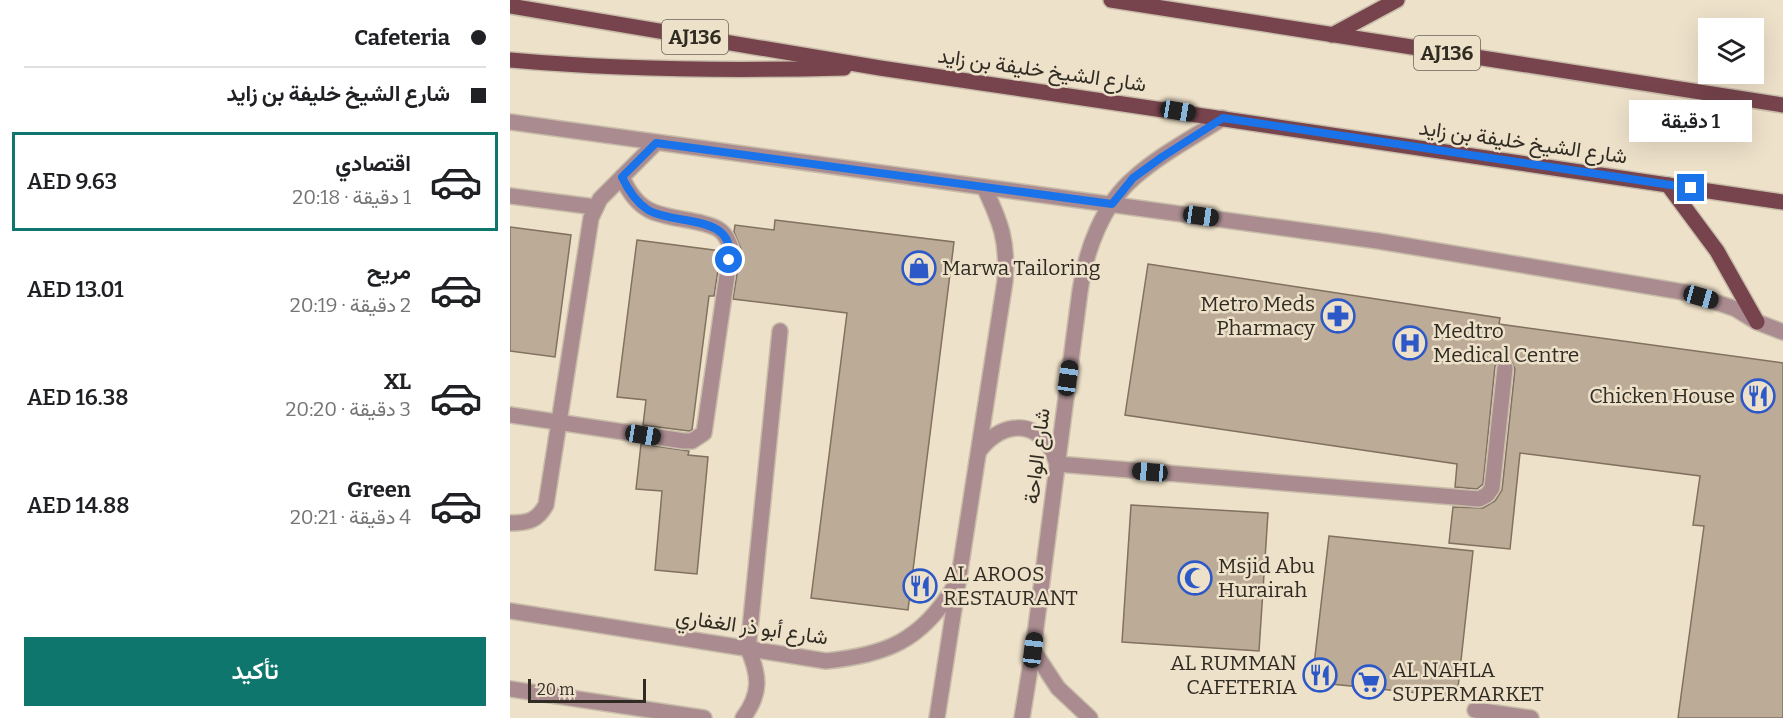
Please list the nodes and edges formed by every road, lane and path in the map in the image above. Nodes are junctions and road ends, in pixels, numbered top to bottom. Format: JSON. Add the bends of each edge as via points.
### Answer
{"nodes":[{"id":1,"x":1111,"y":0,"type":"edge"},
{"id":2,"x":1174,"y":0,"type":"edge"},
{"id":3,"x":1396,"y":0,"type":"edge"},
{"id":4,"x":510,"y":6,"type":"edge"},
{"id":5,"x":1187,"y":12,"type":"junction"},
{"id":6,"x":1332,"y":35,"type":"junction"},
{"id":7,"x":510,"y":60,"type":"edge"},
{"id":8,"x":880,"y":68,"type":"junction"},
{"id":9,"x":1783,"y":105,"type":"edge"},
{"id":10,"x":1223,"y":118,"type":"junction"},
{"id":11,"x":510,"y":122,"type":"edge"},
{"id":12,"x":656,"y":143,"type":"junction"},
{"id":13,"x":622,"y":177,"type":"junction"},
{"id":14,"x":1668,"y":185,"type":"junction"},
{"id":15,"x":984,"y":187,"type":"junction"},
{"id":16,"x":510,"y":196,"type":"edge"},
{"id":17,"x":1783,"y":202,"type":"edge"},
{"id":18,"x":1112,"y":204,"type":"junction"},
{"id":19,"x":595,"y":207,"type":"junction"},
{"id":20,"x":1757,"y":322,"type":"junction"},
{"id":21,"x":780,"y":331,"type":"dead end"},
{"id":22,"x":1783,"y":332,"type":"edge"},
{"id":23,"x":1505,"y":368,"type":"dead end"},
{"id":24,"x":510,"y":415,"type":"edge"},
{"id":25,"x":559,"y":422,"type":"junction"},
{"id":26,"x":978,"y":452,"type":"junction"},
{"id":27,"x":1057,"y":464,"type":"junction"},
{"id":28,"x":510,"y":523,"type":"edge"},
{"id":29,"x":959,"y":580,"type":"junction"},
{"id":30,"x":510,"y":611,"type":"edge"},
{"id":31,"x":748,"y":650,"type":"junction"},
{"id":32,"x":1033,"y":650,"type":"junction"},
{"id":33,"x":510,"y":689,"type":"edge"},
{"id":34,"x":1475,"y":710,"type":"dead end"},
{"id":35,"x":704,"y":718,"type":"edge"},
{"id":36,"x":743,"y":718,"type":"edge"},
{"id":37,"x":937,"y":718,"type":"edge"},
{"id":38,"x":1022,"y":718,"type":"edge"},
{"id":39,"x":1090,"y":718,"type":"edge"},
{"id":40,"x":1531,"y":718,"type":"edge"}],
"edges":[{"from":1,"to":5,"type":"main road","number":"AJ136"},
{"from":2,"to":5,"type":"main road"},
{"from":3,"to":6,"type":"main road"},
{"from":4,"to":8,"type":"main road","name":"شارع الشيخ خليفة بن زايد","number":"AJ136"},
{"from":5,"to":6,"type":"main road","number":"AJ136"},
{"from":6,"to":9,"type":"main road","number":"AJ136"},
{"from":7,"to":8,"type":"main road","via":[[647,68]]},
{"from":8,"to":10,"type":"main road","name":"شارع الشيخ خليفة بن زايد","number":"AJ136"},
{"from":10,"to":14,"type":"main road","name":"شارع الشيخ خليفة بن زايد","number":"AJ136"},
{"from":10,"to":18,"type":"street","name":"شارع الواحة","via":[[1133,178]]},
{"from":11,"to":12,"type":"street"},
{"from":12,"to":13,"type":"street"},
{"from":12,"to":15,"type":"street"},
{"from":13,"to":19,"type":"street"},
{"from":13,"to":25,"type":"street","via":[[637,201],[649,210],[717,228],[730,248],[704,433],[684,441]]},
{"from":14,"to":17,"type":"main road","name":"شارع الشيخ خليفة بن زايد","number":"AJ136"},
{"from":14,"to":20,"type":"main road","via":[[1717,251]]},
{"from":15,"to":18,"type":"street"},
{"from":15,"to":26,"type":"street","via":[[997,214],[1007,258]]},
{"from":16,"to":19,"type":"street"},
{"from":18,"to":20,"type":"street","via":[[1378,241],[1672,290],[1736,309]]},
{"from":18,"to":27,"type":"street","name":"شارع الواحة","via":[[1090,245],[1083,268]]},
{"from":19,"to":25,"type":"street"},
{"from":20,"to":22,"type":"street"},
{"from":21,"to":31,"type":"street"},
{"from":23,"to":27,"type":"street","via":[[1492,488],[1479,499]]},
{"from":24,"to":25,"type":"street"},
{"from":25,"to":28,"type":"street","via":[[546,505],[531,521]]},
{"from":26,"to":27,"type":"street","via":[[988,438],[1004,429],[1021,428],[1038,434],[1050,447]]},
{"from":26,"to":29,"type":"street"},
{"from":27,"to":32,"type":"street","name":"شارع الواحة"},
{"from":29,"to":31,"type":"street","name":"شارع أبو ذر الغفاري","via":[[934,616],[890,648],[858,658],[826,661]]},
{"from":29,"to":37,"type":"street"},
{"from":30,"to":31,"type":"street","name":"شارع أبو ذر الغفاري"},
{"from":31,"to":36,"type":"street","via":[[756,668],[757,688],[752,707]]},
{"from":32,"to":38,"type":"street","name":"شارع الواحة"},
{"from":32,"to":39,"type":"street","via":[[1058,688]]},
{"from":33,"to":35,"type":"street"},
{"from":34,"to":40,"type":"street"}]}
